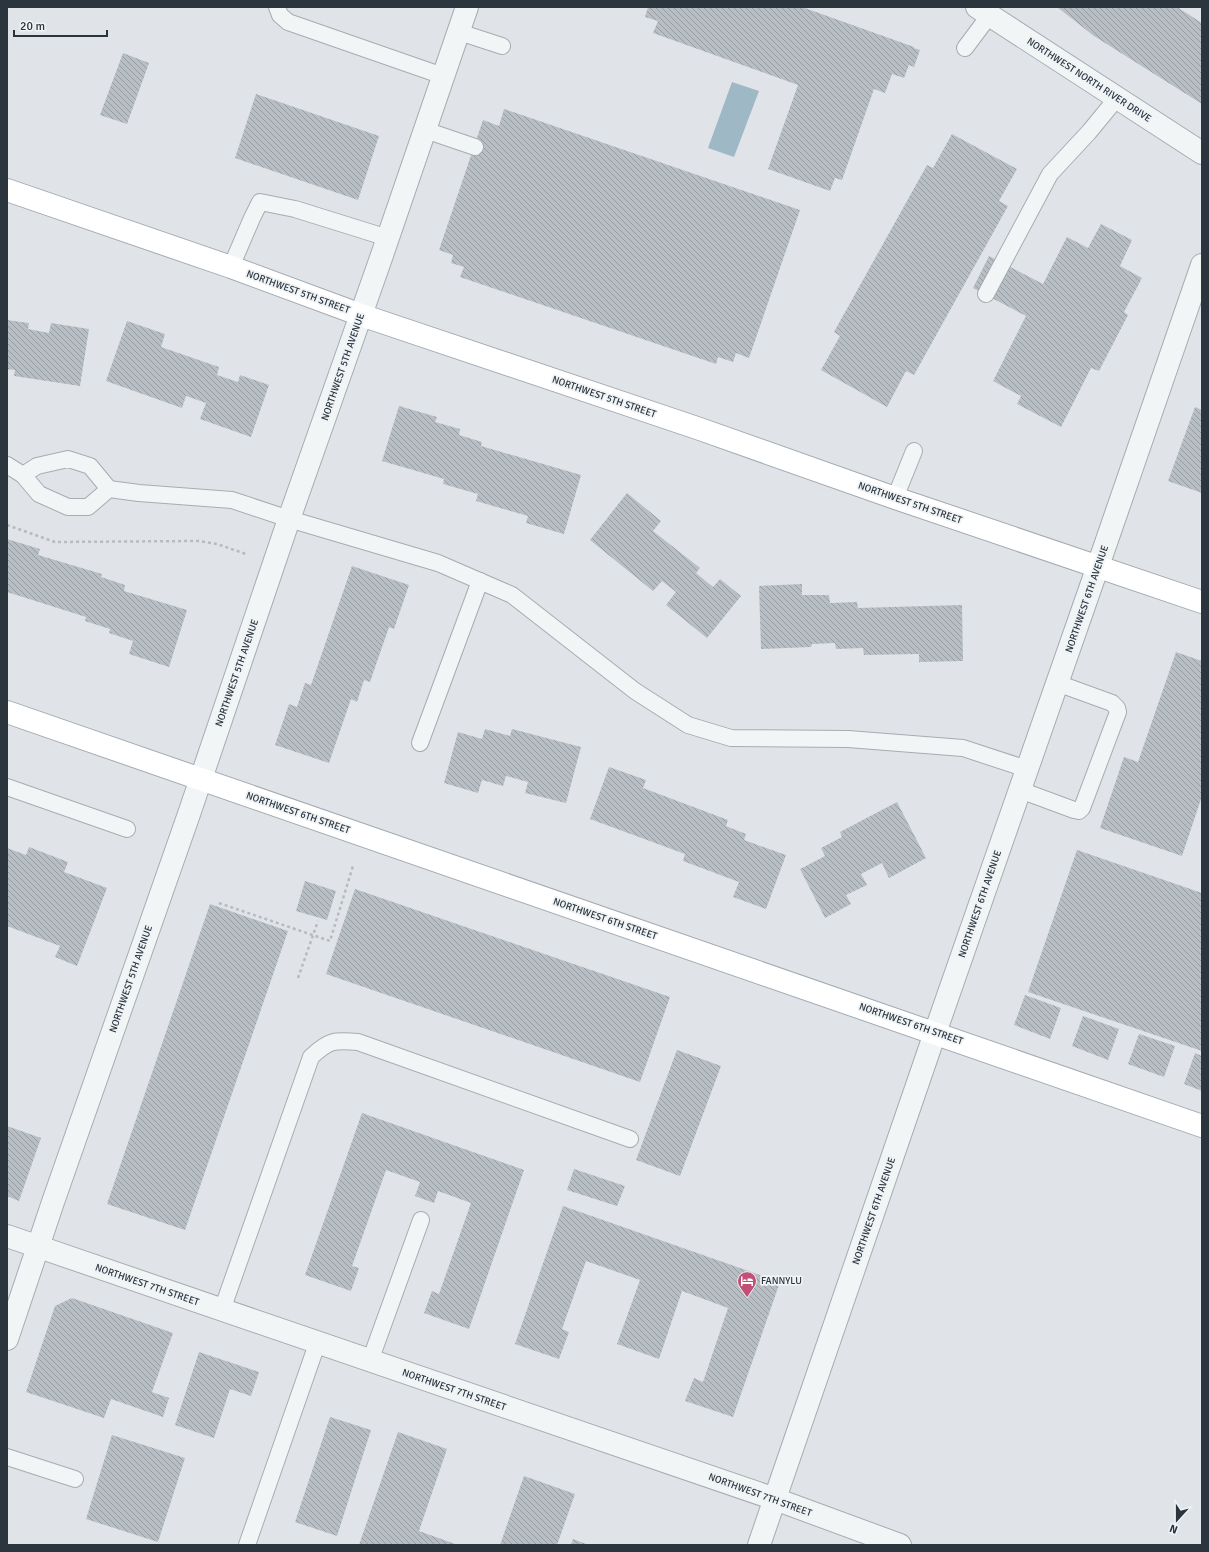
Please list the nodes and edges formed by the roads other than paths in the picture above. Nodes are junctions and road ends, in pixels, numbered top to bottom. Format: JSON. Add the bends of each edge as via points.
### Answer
{"nodes":[{"id":1,"x":277,"y":7,"type":"edge"},
{"id":2,"x":467,"y":7,"type":"edge"},
{"id":3,"x":983,"y":11,"type":"edge"},
{"id":4,"x":459,"y":32,"type":"junction"},
{"id":5,"x":502,"y":46,"type":"dead end"},
{"id":6,"x":965,"y":48,"type":"dead end"},
{"id":7,"x":443,"y":76,"type":"junction"},
{"id":8,"x":1117,"y":98,"type":"junction"},
{"id":9,"x":425,"y":130,"type":"junction"},
{"id":10,"x":475,"y":147,"type":"dead end"},
{"id":11,"x":1202,"y":153,"type":"edge"},
{"id":12,"x":7,"y":190,"type":"edge"},
{"id":13,"x":388,"y":238,"type":"junction"},
{"id":14,"x":1202,"y":264,"type":"edge"},
{"id":15,"x":231,"y":267,"type":"junction"},
{"id":16,"x":986,"y":294,"type":"dead end"},
{"id":17,"x":361,"y":315,"type":"junction"},
{"id":18,"x":914,"y":451,"type":"dead end"},
{"id":19,"x":7,"y":465,"type":"edge"},
{"id":20,"x":23,"y":475,"type":"junction"},
{"id":21,"x":109,"y":489,"type":"junction"},
{"id":22,"x":895,"y":498,"type":"junction"},
{"id":23,"x":289,"y":519,"type":"junction"},
{"id":24,"x":1098,"y":566,"type":"junction"},
{"id":25,"x":480,"y":581,"type":"junction"},
{"id":26,"x":1202,"y":602,"type":"edge"},
{"id":27,"x":1057,"y":683,"type":"junction"},
{"id":28,"x":7,"y":712,"type":"edge"},
{"id":29,"x":420,"y":744,"type":"dead end"},
{"id":30,"x":1027,"y":769,"type":"junction"},
{"id":31,"x":201,"y":779,"type":"junction"},
{"id":32,"x":7,"y":787,"type":"edge"},
{"id":33,"x":1020,"y":790,"type":"junction"},
{"id":34,"x":127,"y":829,"type":"dead end"},
{"id":35,"x":935,"y":1033,"type":"junction"},
{"id":36,"x":1202,"y":1126,"type":"edge"},
{"id":37,"x":630,"y":1139,"type":"dead end"},
{"id":38,"x":421,"y":1220,"type":"dead end"},
{"id":39,"x":7,"y":1236,"type":"edge"},
{"id":40,"x":38,"y":1247,"type":"junction"},
{"id":41,"x":222,"y":1310,"type":"junction"},
{"id":42,"x":7,"y":1340,"type":"edge"},
{"id":43,"x":317,"y":1344,"type":"junction"},
{"id":44,"x":370,"y":1361,"type":"junction"},
{"id":45,"x":7,"y":1457,"type":"edge"},
{"id":46,"x":75,"y":1479,"type":"dead end"},
{"id":47,"x":775,"y":1499,"type":"junction"},
{"id":48,"x":247,"y":1545,"type":"edge"},
{"id":49,"x":759,"y":1545,"type":"edge"},
{"id":50,"x":900,"y":1545,"type":"edge"}],
"edges":[{"from":1,"to":7,"type":"lane","via":[[280,15],[288,22]]},
{"from":2,"to":4,"type":"street","name":"NORTHWEST 5TH AVENUE"},
{"from":3,"to":6,"type":"lane"},
{"from":3,"to":8,"type":"street","name":"NORTHWEST NORTH RIVER DRIVE"},
{"from":4,"to":5,"type":"lane"},
{"from":4,"to":7,"type":"street","name":"NORTHWEST 5TH AVENUE"},
{"from":7,"to":9,"type":"street","name":"NORTHWEST 5TH AVENUE"},
{"from":8,"to":11,"type":"street","name":"NORTHWEST NORTH RIVER DRIVE"},
{"from":8,"to":16,"type":"lane","via":[[1050,174]]},
{"from":9,"to":10,"type":"lane"},
{"from":9,"to":13,"type":"street","name":"NORTHWEST 5TH AVENUE"},
{"from":12,"to":15,"type":"main road","name":"NORTHWEST 5TH STREET"},
{"from":13,"to":15,"type":"lane","via":[[295,209],[260,202]]},
{"from":13,"to":17,"type":"street","name":"NORTHWEST 5TH AVENUE"},
{"from":14,"to":24,"type":"street","name":"NORTHWEST 6TH AVENUE"},
{"from":15,"to":17,"type":"main road","name":"NORTHWEST 5TH STREET"},
{"from":17,"to":22,"type":"main road","name":"NORTHWEST 5TH STREET"},
{"from":17,"to":23,"type":"street","name":"NORTHWEST 5TH AVENUE"},
{"from":18,"to":22,"type":"lane"},
{"from":19,"to":20,"type":"lane"},
{"from":20,"to":21,"type":"lane","via":[[37,466],[68,459],[90,466]]},
{"from":20,"to":21,"type":"lane","via":[[38,494],[68,507],[88,506]]},
{"from":21,"to":23,"type":"lane","via":[[232,500]]},
{"from":22,"to":24,"type":"main road","name":"NORTHWEST 5TH STREET"},
{"from":23,"to":25,"type":"lane","via":[[438,562]]},
{"from":23,"to":31,"type":"street","name":"NORTHWEST 5TH AVENUE"},
{"from":24,"to":26,"type":"main road","name":"NORTHWEST 5TH STREET"},
{"from":24,"to":27,"type":"street","name":"NORTHWEST 6TH AVENUE"},
{"from":25,"to":29,"type":"lane"},
{"from":25,"to":30,"type":"lane","via":[[512,595],[635,691],[688,726],[731,738],[848,739],[963,748]]},
{"from":27,"to":30,"type":"street","name":"NORTHWEST 6TH AVENUE"},
{"from":27,"to":33,"type":"lane","via":[[1112,703],[1118,712],[1079,811]]},
{"from":28,"to":31,"type":"main road","name":"NORTHWEST 6TH STREET"},
{"from":30,"to":33,"type":"street","name":"NORTHWEST 6TH AVENUE"},
{"from":31,"to":35,"type":"main road","name":"NORTHWEST 6TH STREET"},
{"from":31,"to":40,"type":"street","name":"NORTHWEST 5TH AVENUE"},
{"from":32,"to":34,"type":"lane"},
{"from":33,"to":35,"type":"street","name":"NORTHWEST 6TH AVENUE"},
{"from":35,"to":36,"type":"main road","name":"NORTHWEST 6TH STREET"},
{"from":35,"to":47,"type":"street","name":"NORTHWEST 6TH AVENUE"},
{"from":37,"to":41,"type":"lane","via":[[358,1042],[339,1040],[323,1045],[311,1056]]},
{"from":38,"to":44,"type":"lane"},
{"from":39,"to":40,"type":"street","name":"NORTHWEST 7TH STREET"},
{"from":40,"to":41,"type":"street","name":"NORTHWEST 7TH STREET"},
{"from":40,"to":42,"type":"street","name":"NORTHWEST 5TH AVENUE"},
{"from":41,"to":43,"type":"street","name":"NORTHWEST 7TH STREET"},
{"from":43,"to":44,"type":"street","name":"NORTHWEST 7TH STREET"},
{"from":43,"to":48,"type":"lane"},
{"from":44,"to":47,"type":"street","name":"NORTHWEST 7TH STREET"},
{"from":45,"to":46,"type":"lane"},
{"from":47,"to":49,"type":"street","name":"NORTHWEST 6TH AVENUE"},
{"from":47,"to":50,"type":"street","name":"NORTHWEST 7TH STREET"}]}
